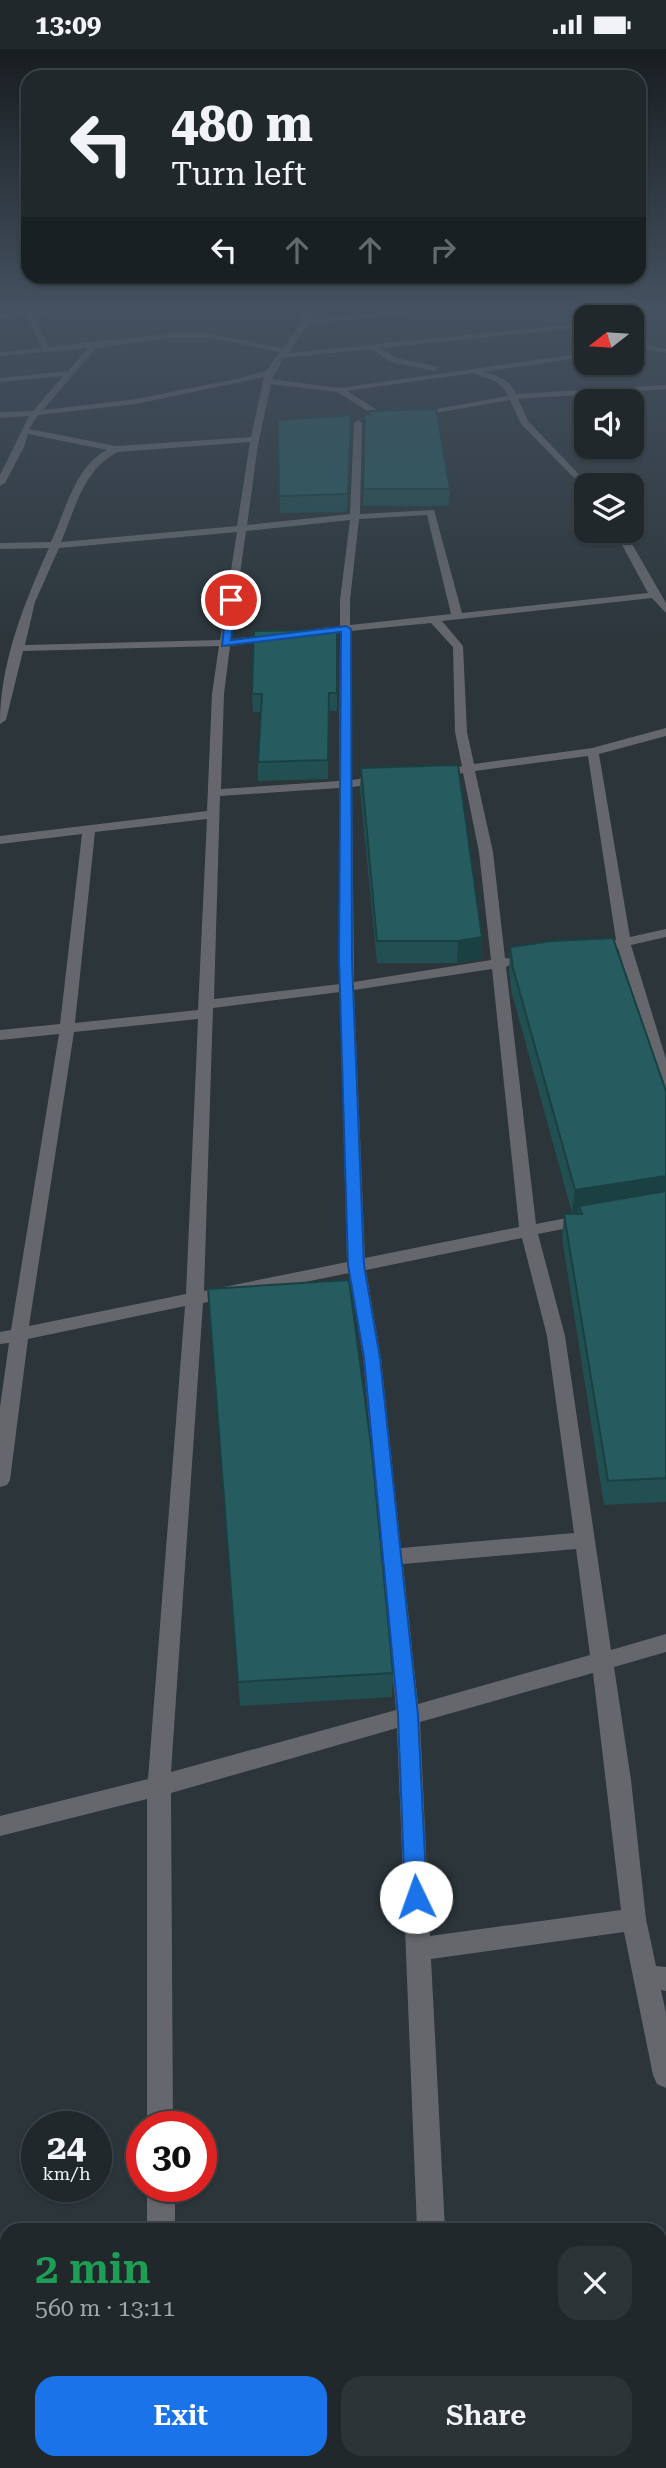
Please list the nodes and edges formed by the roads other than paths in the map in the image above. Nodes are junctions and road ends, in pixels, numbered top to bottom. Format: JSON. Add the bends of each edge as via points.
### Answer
{"nodes":[{"id":1,"x":29,"y":423,"type":"edge"},
{"id":2,"x":262,"y":423,"type":"edge"},
{"id":3,"x":359,"y":423,"type":"edge"},
{"id":4,"x":525,"y":423,"type":"edge"},
{"id":5,"x":24,"y":431,"type":"junction"},
{"id":6,"x":260,"y":435,"type":"junction"},
{"id":7,"x":116,"y":449,"type":"junction"},
{"id":8,"x":574,"y":474,"type":"edge"},
{"id":9,"x":0,"y":483,"type":"edge"},
{"id":10,"x":355,"y":515,"type":"junction"},
{"id":11,"x":242,"y":528,"type":"junction"},
{"id":12,"x":626,"y":543,"type":"edge"},
{"id":13,"x":0,"y":546,"type":"edge"},
{"id":14,"x":54,"y":547,"type":"junction"},
{"id":15,"x":654,"y":595,"type":"junction"},
{"id":16,"x":666,"y":610,"type":"edge"},
{"id":17,"x":457,"y":616,"type":"junction"},
{"id":18,"x":434,"y":619,"type":"junction"},
{"id":19,"x":346,"y":629,"type":"junction"},
{"id":20,"x":225,"y":643,"type":"junction"},
{"id":21,"x":19,"y":648,"type":"junction"},
{"id":22,"x":0,"y":720,"type":"edge"},
{"id":23,"x":666,"y":732,"type":"edge"},
{"id":24,"x":593,"y":752,"type":"junction"},
{"id":25,"x":468,"y":769,"type":"junction"},
{"id":26,"x":442,"y":772,"type":"edge"},
{"id":27,"x":403,"y":776,"type":"edge"},
{"id":28,"x":346,"y":784,"type":"junction"},
{"id":29,"x":214,"y":793,"type":"junction"},
{"id":30,"x":214,"y":814,"type":"junction"},
{"id":31,"x":89,"y":829,"type":"junction"},
{"id":32,"x":0,"y":840,"type":"edge"},
{"id":33,"x":666,"y":933,"type":"edge"},
{"id":34,"x":624,"y":944,"type":"junction"},
{"id":35,"x":573,"y":952,"type":"edge"},
{"id":36,"x":523,"y":960,"type":"edge"},
{"id":37,"x":497,"y":964,"type":"junction"},
{"id":38,"x":347,"y":987,"type":"junction"},
{"id":39,"x":206,"y":1009,"type":"junction"},
{"id":40,"x":67,"y":1028,"type":"junction"},
{"id":41,"x":0,"y":1035,"type":"edge"},
{"id":42,"x":666,"y":1085,"type":"edge"},
{"id":43,"x":603,"y":1216,"type":"edge"},
{"id":44,"x":528,"y":1229,"type":"junction"},
{"id":45,"x":356,"y":1265,"type":"junction"},
{"id":46,"x":195,"y":1296,"type":"junction"},
{"id":47,"x":9,"y":1336,"type":"edge"},
{"id":48,"x":0,"y":1480,"type":"edge"},
{"id":49,"x":584,"y":1540,"type":"junction"},
{"id":50,"x":392,"y":1557,"type":"junction"},
{"id":51,"x":666,"y":1643,"type":"edge"},
{"id":52,"x":601,"y":1661,"type":"junction"},
{"id":53,"x":408,"y":1715,"type":"junction"},
{"id":54,"x":159,"y":1786,"type":"junction"},
{"id":55,"x":0,"y":1826,"type":"edge"},
{"id":56,"x":634,"y":1919,"type":"junction"},
{"id":57,"x":419,"y":1949,"type":"junction"},
{"id":58,"x":656,"y":1977,"type":"edge"},
{"id":59,"x":666,"y":2075,"type":"edge"},
{"id":60,"x":160,"y":2111,"type":"edge"},
{"id":61,"x":161,"y":2202,"type":"edge"},
{"id":62,"x":161,"y":2223,"type":"edge"},
{"id":63,"x":430,"y":2223,"type":"edge"}],
"edges":[{"from":1,"to":5,"type":"street"},
{"from":2,"to":6,"type":"street"},
{"from":3,"to":10,"type":"street","via":[[352,424]]},
{"from":4,"to":8,"type":"street"},
{"from":5,"to":7,"type":"street"},
{"from":5,"to":9,"type":"street"},
{"from":6,"to":7,"type":"street"},
{"from":6,"to":11,"type":"street"},
{"from":7,"to":14,"type":"street","via":[[100,457],[87,472]]},
{"from":10,"to":11,"type":"street"},
{"from":10,"to":17,"type":"street","via":[[431,512]]},
{"from":10,"to":19,"type":"street"},
{"from":11,"to":14,"type":"street"},
{"from":11,"to":20,"type":"street"},
{"from":12,"to":15,"type":"street"},
{"from":13,"to":14,"type":"street"},
{"from":14,"to":21,"type":"street","via":[[30,602]]},
{"from":15,"to":16,"type":"street"},
{"from":15,"to":17,"type":"street"},
{"from":17,"to":18,"type":"street"},
{"from":18,"to":19,"type":"street"},
{"from":18,"to":25,"type":"street","via":[[458,646],[461,732]]},
{"from":19,"to":20,"type":"street"},
{"from":19,"to":28,"type":"street"},
{"from":20,"to":21,"type":"street"},
{"from":20,"to":29,"type":"street"},
{"from":21,"to":22,"type":"street"},
{"from":23,"to":24,"type":"street"},
{"from":24,"to":25,"type":"street"},
{"from":24,"to":34,"type":"street"},
{"from":25,"to":26,"type":"street"},
{"from":25,"to":37,"type":"street","via":[[486,852]]},
{"from":27,"to":28,"type":"street"},
{"from":28,"to":29,"type":"street"},
{"from":28,"to":38,"type":"street"},
{"from":29,"to":30,"type":"street"},
{"from":30,"to":31,"type":"street"},
{"from":30,"to":39,"type":"street"},
{"from":31,"to":32,"type":"street"},
{"from":31,"to":40,"type":"street"},
{"from":33,"to":34,"type":"street"},
{"from":34,"to":35,"type":"street"},
{"from":34,"to":42,"type":"street"},
{"from":36,"to":37,"type":"street"},
{"from":37,"to":38,"type":"street"},
{"from":37,"to":44,"type":"street"},
{"from":38,"to":39,"type":"street"},
{"from":38,"to":45,"type":"street"},
{"from":39,"to":40,"type":"street"},
{"from":39,"to":46,"type":"street"},
{"from":40,"to":41,"type":"street"},
{"from":40,"to":47,"type":"street"},
{"from":43,"to":44,"type":"street"},
{"from":44,"to":45,"type":"street"},
{"from":44,"to":49,"type":"street","via":[[556,1336]]},
{"from":45,"to":46,"type":"street"},
{"from":45,"to":50,"type":"street","via":[[372,1358]]},
{"from":46,"to":47,"type":"street"},
{"from":46,"to":54,"type":"street"},
{"from":47,"to":48,"type":"street"},
{"from":49,"to":50,"type":"street"},
{"from":49,"to":52,"type":"street"},
{"from":50,"to":53,"type":"street"},
{"from":51,"to":52,"type":"street"},
{"from":52,"to":53,"type":"street"},
{"from":52,"to":56,"type":"street"},
{"from":53,"to":54,"type":"street"},
{"from":53,"to":57,"type":"street"},
{"from":54,"to":55,"type":"street"},
{"from":54,"to":60,"type":"street"},
{"from":56,"to":57,"type":"street"},
{"from":56,"to":58,"type":"street"},
{"from":57,"to":63,"type":"street"},
{"from":58,"to":59,"type":"street"},
{"from":61,"to":62,"type":"street"}]}
